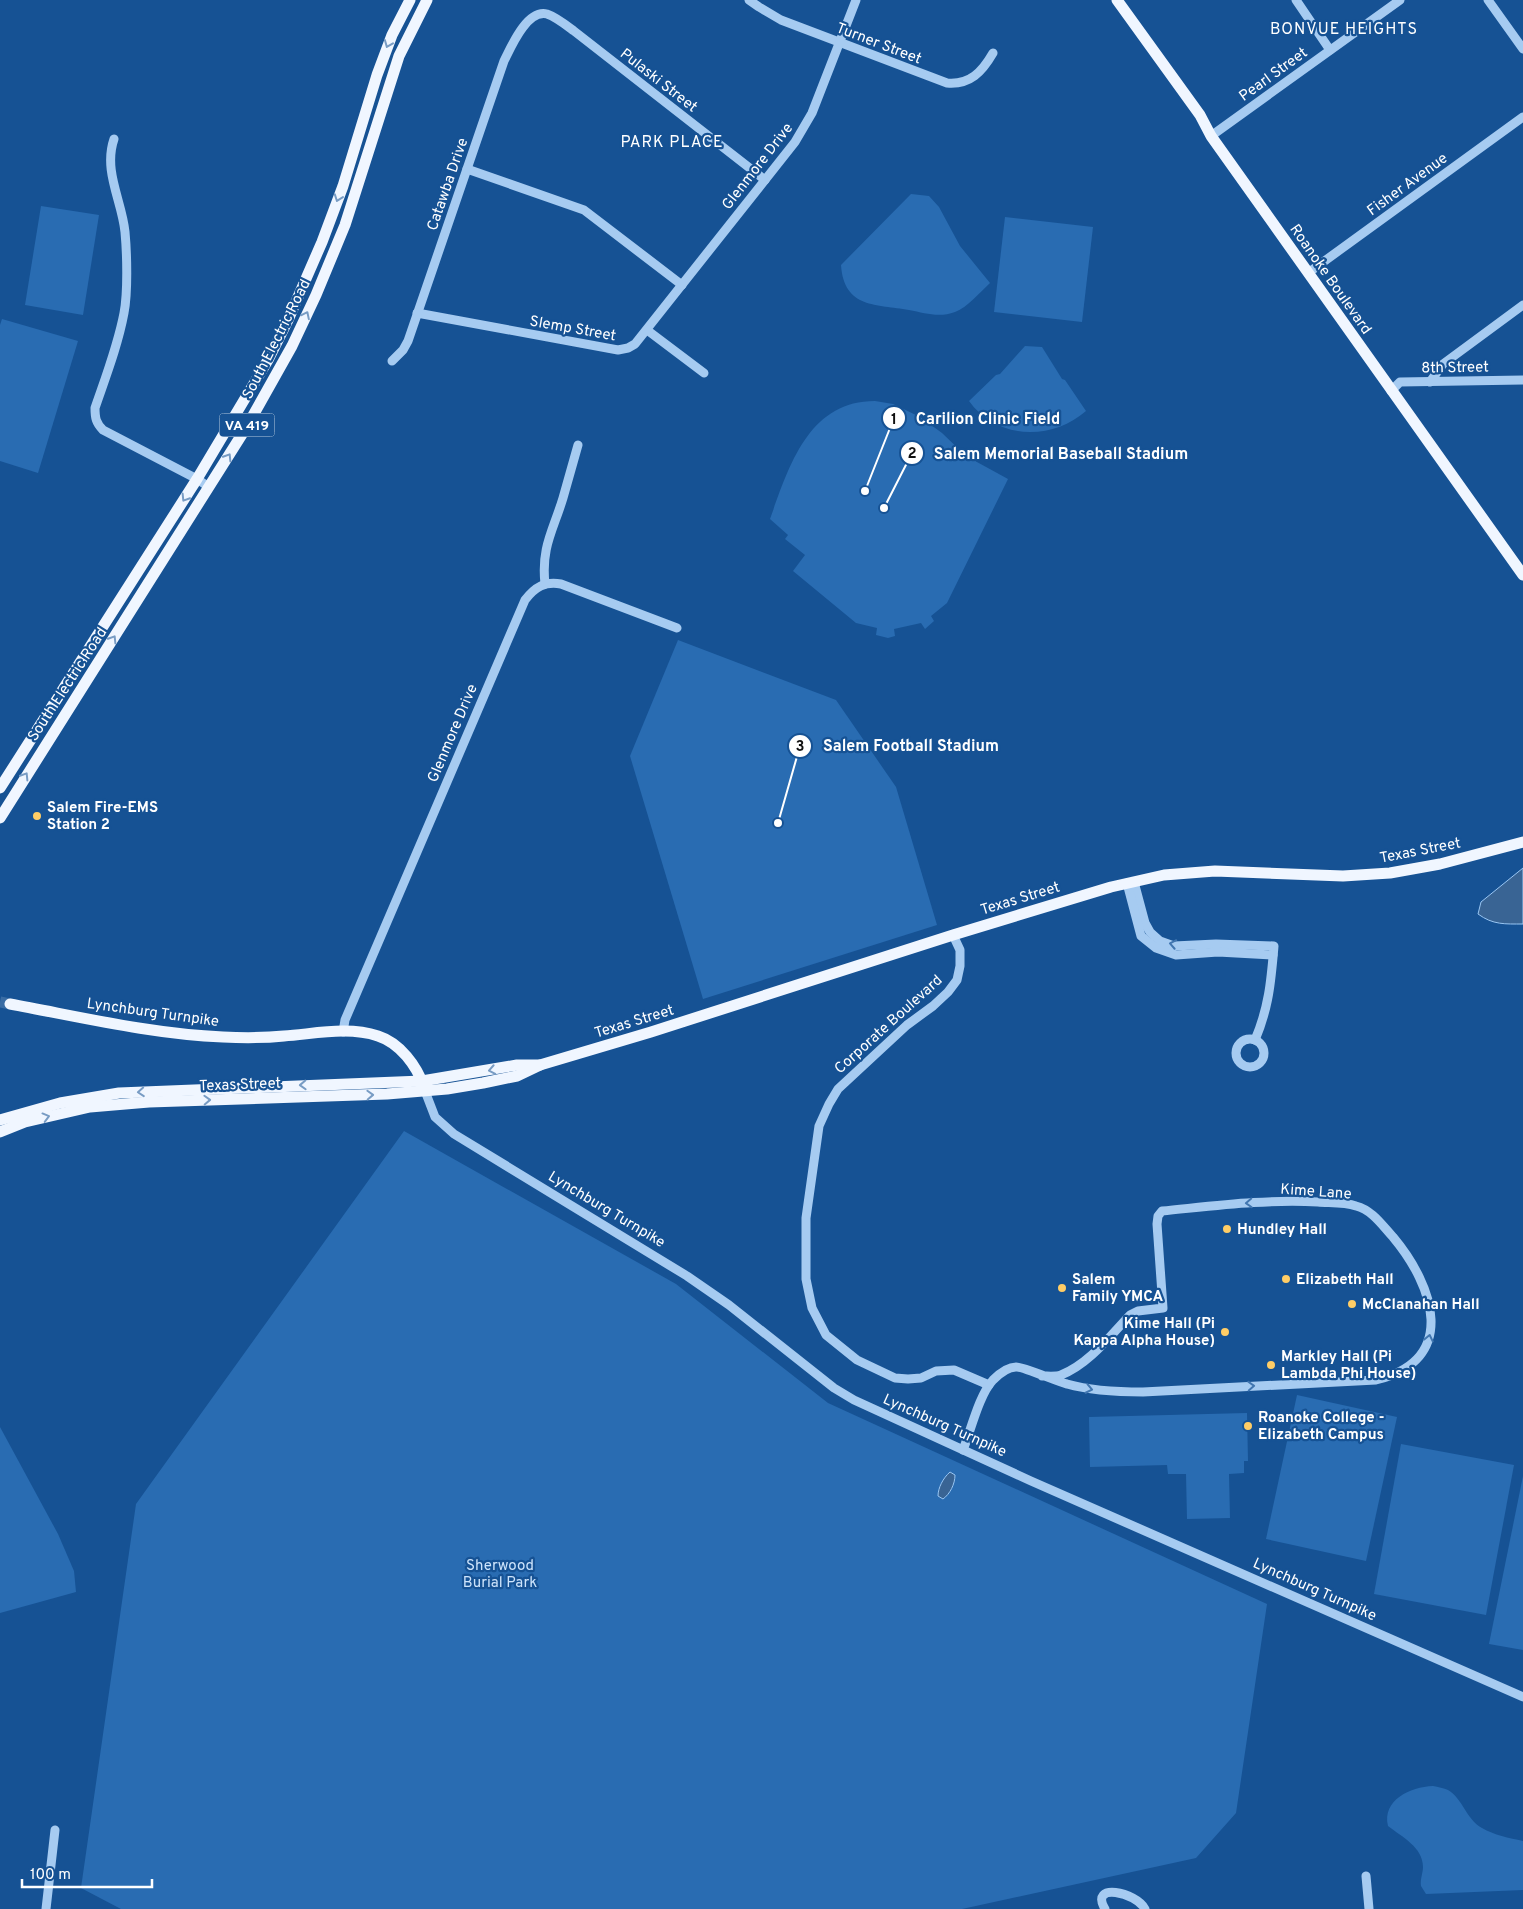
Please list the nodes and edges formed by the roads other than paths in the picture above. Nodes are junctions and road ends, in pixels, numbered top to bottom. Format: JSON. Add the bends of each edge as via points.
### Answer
{"nodes":[{"id":1,"x":410,"y":0,"type":"edge"},
{"id":2,"x":427,"y":0,"type":"edge"},
{"id":3,"x":750,"y":0,"type":"edge"},
{"id":4,"x":856,"y":0,"type":"edge"},
{"id":5,"x":1116,"y":0,"type":"edge"},
{"id":6,"x":1296,"y":0,"type":"edge"},
{"id":7,"x":1400,"y":0,"type":"edge"},
{"id":8,"x":1488,"y":0,"type":"edge"},
{"id":9,"x":532,"y":17,"type":"joint"},
{"id":10,"x":839,"y":42,"type":"junction"},
{"id":11,"x":1523,"y":49,"type":"edge"},
{"id":12,"x":1330,"y":50,"type":"junction"},
{"id":13,"x":992,"y":53,"type":"dead end"},
{"id":14,"x":1523,"y":117,"type":"edge"},
{"id":15,"x":1211,"y":136,"type":"junction"},
{"id":16,"x":114,"y":139,"type":"dead end"},
{"id":17,"x":467,"y":169,"type":"junction"},
{"id":18,"x":764,"y":180,"type":"junction"},
{"id":19,"x":1308,"y":273,"type":"junction"},
{"id":20,"x":682,"y":285,"type":"junction"},
{"id":21,"x":1523,"y":305,"type":"edge"},
{"id":22,"x":418,"y":313,"type":"junction"},
{"id":23,"x":647,"y":330,"type":"junction"},
{"id":24,"x":392,"y":361,"type":"dead end"},
{"id":25,"x":704,"y":373,"type":"dead end"},
{"id":26,"x":1523,"y":380,"type":"edge"},
{"id":27,"x":1430,"y":382,"type":"junction"},
{"id":28,"x":1391,"y":391,"type":"junction"},
{"id":29,"x":578,"y":445,"type":"dead end"},
{"id":30,"x":197,"y":479,"type":"junction"},
{"id":31,"x":209,"y":488,"type":"junction"},
{"id":32,"x":1523,"y":575,"type":"edge"},
{"id":33,"x":545,"y":584,"type":"junction"},
{"id":34,"x":677,"y":628,"type":"dead end"},
{"id":35,"x":0,"y":788,"type":"edge"},
{"id":36,"x":0,"y":818,"type":"edge"},
{"id":37,"x":1523,"y":842,"type":"edge"},
{"id":38,"x":1130,"y":883,"type":"junction"},
{"id":39,"x":953,"y":934,"type":"junction"},
{"id":40,"x":10,"y":1004,"type":"tunnel mouth"},
{"id":41,"x":343,"y":1032,"type":"junction"},
{"id":42,"x":1255,"y":1040,"type":"dead end"},
{"id":43,"x":423,"y":1086,"type":"junction"},
{"id":44,"x":0,"y":1120,"type":"edge"},
{"id":45,"x":0,"y":1132,"type":"edge"},
{"id":46,"x":1042,"y":1376,"type":"junction"},
{"id":47,"x":989,"y":1385,"type":"junction"},
{"id":48,"x":963,"y":1450,"type":"junction"},
{"id":49,"x":1523,"y":1698,"type":"edge"},
{"id":50,"x":55,"y":1830,"type":"dead end"},
{"id":51,"x":1366,"y":1876,"type":"dead end"},
{"id":52,"x":46,"y":1909,"type":"edge"},
{"id":53,"x":1105,"y":1909,"type":"edge"},
{"id":54,"x":1145,"y":1909,"type":"edge"},
{"id":55,"x":1369,"y":1909,"type":"edge"}],
"edges":[{"from":1,"to":30,"type":"main road","name":"South Electric Road","number":"VA 419","one_way":true,"via":[[376,75],[343,186],[307,278],[268,360]]},
{"from":31,"to":2,"type":"main road","name":"South Electric Road","number":"VA 419","one_way":true,"via":[[274,380],[316,295],[345,225],[400,56]]},
{"from":3,"to":10,"type":"street","name":"Turner Street","via":[[772,16]]},
{"from":4,"to":10,"type":"street","name":"Glenmore Drive"},
{"from":5,"to":15,"type":"main road","name":"Roanoke Boulevard"},
{"from":6,"to":12,"type":"street"},
{"from":7,"to":12,"type":"street","name":"Pearl Street"},
{"from":8,"to":11,"type":"street"},
{"from":9,"to":17,"type":"street","name":"Catawba Drive","via":[[504,61]]},
{"from":9,"to":18,"type":"street","name":"Pulaski Street","via":[[542,13],[549,15],[574,31]]},
{"from":10,"to":13,"type":"street","name":"Turner Street","via":[[955,84],[975,77]]},
{"from":10,"to":18,"type":"street","name":"Glenmore Drive","via":[[805,126]]},
{"from":12,"to":15,"type":"street","name":"Pearl Street"},
{"from":14,"to":19,"type":"street","name":"Fisher Avenue"},
{"from":15,"to":19,"type":"main road","name":"Roanoke Boulevard"},
{"from":16,"to":30,"type":"street","via":[[111,172],[125,231],[124,311],[95,417],[103,430]]},
{"from":17,"to":20,"type":"street","via":[[584,210]]},
{"from":17,"to":22,"type":"street","name":"Catawba Drive"},
{"from":18,"to":20,"type":"street","name":"Glenmore Drive"},
{"from":19,"to":28,"type":"main road","name":"Roanoke Boulevard"},
{"from":20,"to":23,"type":"street","name":"Glenmore Drive"},
{"from":21,"to":27,"type":"street","via":[[1442,364]]},
{"from":22,"to":23,"type":"street","name":"Slemp Street","via":[[618,350],[635,344]]},
{"from":22,"to":24,"type":"street","name":"Catawba Drive","via":[[408,341]]},
{"from":23,"to":25,"type":"street"},
{"from":26,"to":27,"type":"street","name":"8th Street"},
{"from":27,"to":28,"type":"street","name":"8th Street","via":[[1400,382]]},
{"from":28,"to":32,"type":"main road","name":"Roanoke Boulevard"},
{"from":29,"to":33,"type":"street","via":[[546,543]]},
{"from":30,"to":31,"type":"street"},
{"from":30,"to":35,"type":"main road","name":"South Electric Road","number":"VA 419","one_way":true},
{"from":36,"to":31,"type":"main road","name":"South Electric Road","number":"VA 419","one_way":true},
{"from":33,"to":34,"type":"street","via":[[561,584]]},
{"from":33,"to":41,"type":"street","name":"Glenmore Drive","via":[[525,600],[345,1020]]},
{"from":37,"to":38,"type":"main road","name":"Texas Street","via":[[1440,864],[1390,873],[1342,876],[1215,870],[1164,875]]},
{"from":38,"to":39,"type":"main road","name":"Texas Street"},
{"from":38,"to":42,"type":"street","via":[[1141,936],[1156,948],[1176,955],[1273,951],[1270,993]]},
{"from":39,"to":43,"type":"main road","name":"Texas Street","via":[[540,1065],[517,1076],[484,1083]]},
{"from":39,"to":47,"type":"street","name":"Corporate Boulevard","via":[[960,950],[960,966],[948,992],[838,1089],[819,1126],[806,1218],[806,1279],[812,1308],[826,1334],[857,1360],[895,1378],[921,1378],[945,1369]]},
{"from":40,"to":41,"type":"main road","name":"Lynchburg Turnpike","via":[[199,1036],[260,1038]]},
{"from":41,"to":43,"type":"main road","name":"Lynchburg Turnpike","via":[[389,1040],[404,1055],[412,1074]]},
{"from":43,"to":44,"type":"main road","name":"Texas Street","one_way":true,"via":[[119,1093],[60,1103]]},
{"from":45,"to":43,"type":"main road","name":"Texas Street","one_way":true,"via":[[25,1122],[90,1107],[386,1094]]},
{"from":43,"to":48,"type":"street","name":"Lynchburg Turnpike","via":[[436,1117],[454,1134],[687,1276],[834,1388],[885,1416]]},
{"from":46,"to":46,"type":"street","name":"Kime Lane","one_way":true,"via":[[1076,1386],[1117,1392],[1376,1380],[1401,1372],[1425,1352],[1430,1333],[1430,1309],[1420,1278],[1400,1246],[1370,1213],[1356,1206],[1272,1202],[1162,1211],[1157,1224],[1163,1308],[1130,1315],[1095,1352],[1074,1368],[1060,1376]]},
{"from":46,"to":47,"type":"street","name":"Kime Lane","via":[[1018,1366],[1002,1372]]},
{"from":47,"to":48,"type":"street","name":"Kime Lane"},
{"from":48,"to":49,"type":"street","name":"Lynchburg Turnpike"},
{"from":50,"to":52,"type":"street"},
{"from":51,"to":55,"type":"street"},
{"from":53,"to":54,"type":"street","via":[[1103,1898],[1114,1891],[1134,1898]]}]}
